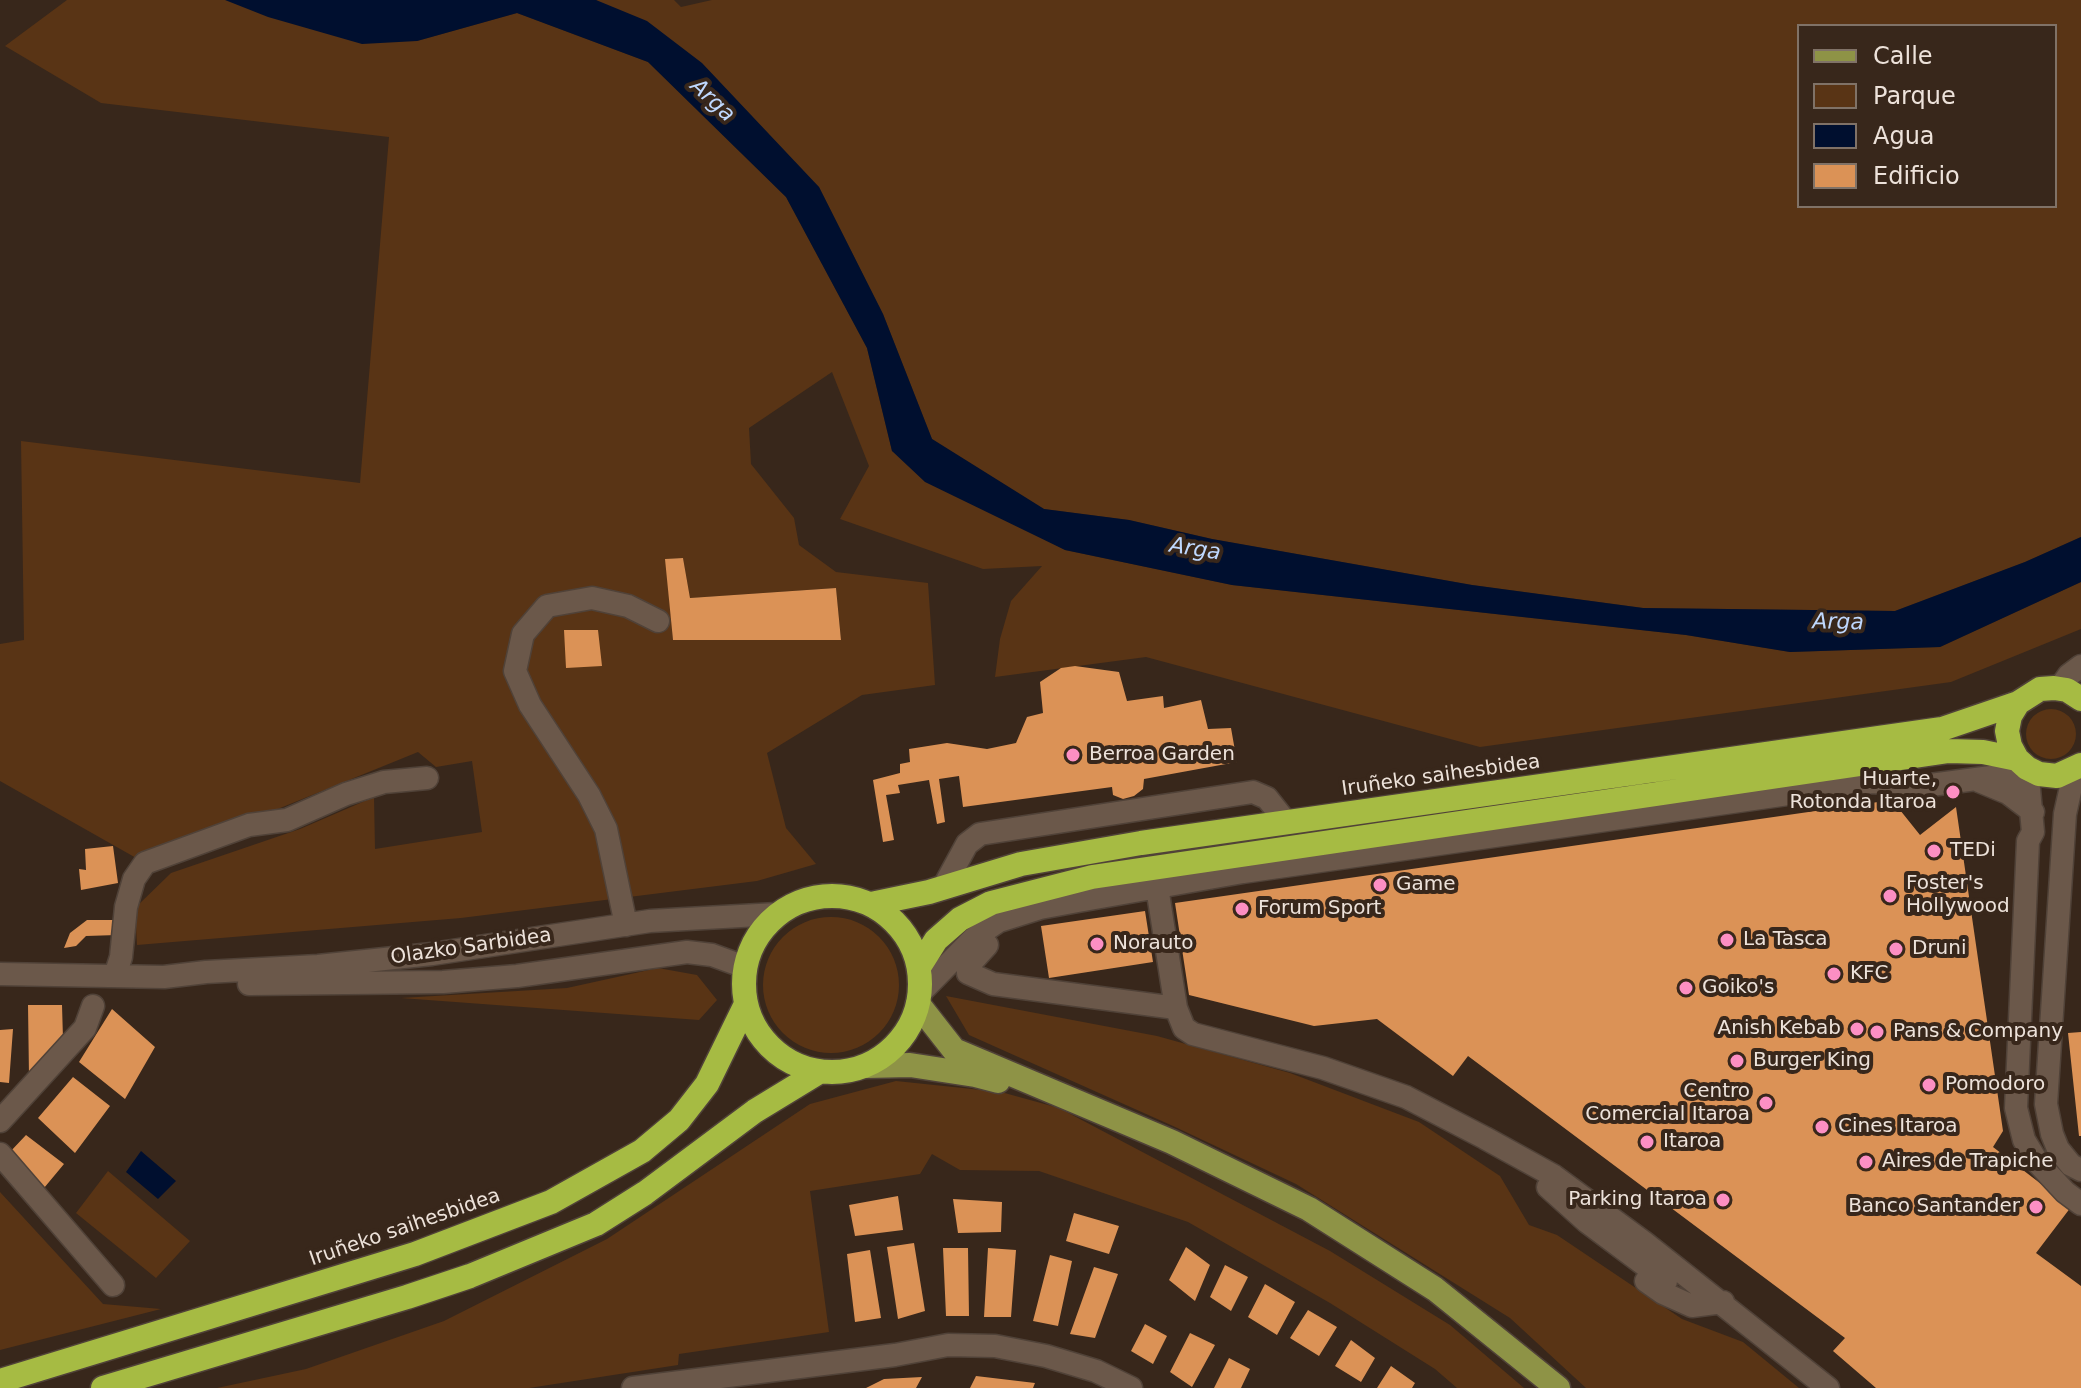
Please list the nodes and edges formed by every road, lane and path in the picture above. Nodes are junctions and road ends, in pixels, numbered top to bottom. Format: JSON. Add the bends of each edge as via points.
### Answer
{"nodes":[{"id":1,"x":658,"y":621,"type":"dead end"},
{"id":2,"x":2081,"y":666,"type":"edge"},
{"id":3,"x":2075,"y":695,"type":"edge"},
{"id":4,"x":2018,"y":703,"type":"junction"},
{"id":5,"x":2078,"y":767,"type":"edge"},
{"id":6,"x":2028,"y":770,"type":"junction"},
{"id":7,"x":427,"y":778,"type":"dead end"},
{"id":8,"x":1970,"y":779,"type":"junction"},
{"id":9,"x":1286,"y":822,"type":"junction"},
{"id":10,"x":2033,"y":822,"type":"junction"},
{"id":11,"x":2070,"y":828,"type":"edge"},
{"id":12,"x":1157,"y":887,"type":"junction"},
{"id":13,"x":943,"y":888,"type":"junction"},
{"id":14,"x":1078,"y":901,"type":"junction"},
{"id":15,"x":871,"y":904,"type":"junction"},
{"id":16,"x":777,"y":914,"type":"junction"},
{"id":17,"x":626,"y":925,"type":"junction"},
{"id":18,"x":745,"y":967,"type":"junction"},
{"id":19,"x":919,"y":967,"type":"junction"},
{"id":20,"x":0,"y":974,"type":"edge"},
{"id":21,"x":115,"y":976,"type":"junction"},
{"id":22,"x":164,"y":977,"type":"junction"},
{"id":23,"x":919,"y":998,"type":"junction"},
{"id":24,"x":746,"y":1004,"type":"junction"},
{"id":25,"x":93,"y":1006,"type":"dead end"},
{"id":26,"x":1176,"y":1008,"type":"junction"},
{"id":27,"x":2040,"y":1028,"type":"junction"},
{"id":28,"x":866,"y":1066,"type":"junction"},
{"id":29,"x":819,"y":1072,"type":"junction"},
{"id":30,"x":1039,"y":1086,"type":"junction"},
{"id":31,"x":0,"y":1121,"type":"edge"},
{"id":32,"x":0,"y":1154,"type":"edge"},
{"id":33,"x":1535,"y":1166,"type":"junction"},
{"id":34,"x":2081,"y":1170,"type":"edge"},
{"id":35,"x":2081,"y":1204,"type":"edge"},
{"id":36,"x":1580,"y":1234,"type":"dead end"},
{"id":37,"x":1666,"y":1281,"type":"dead end"},
{"id":38,"x":113,"y":1285,"type":"dead end"},
{"id":39,"x":407,"y":1297,"type":"junction"},
{"id":40,"x":1723,"y":1302,"type":"junction"},
{"id":41,"x":819,"y":1364,"type":"junction"},
{"id":42,"x":0,"y":1381,"type":"edge"},
{"id":43,"x":759,"y":1381,"type":"edge"},
{"id":44,"x":651,"y":1387,"type":"edge"},
{"id":45,"x":103,"y":1388,"type":"edge"},
{"id":46,"x":152,"y":1388,"type":"edge"},
{"id":47,"x":805,"y":1388,"type":"edge"},
{"id":48,"x":1131,"y":1388,"type":"edge"},
{"id":49,"x":1558,"y":1388,"type":"edge"},
{"id":50,"x":1828,"y":1388,"type":"edge"}],
"edges":[{"from":1,"to":17,"type":"street","via":[[628,606],[592,598],[547,606],[523,634],[515,671],[606,829]]},
{"from":2,"to":3,"type":"street","via":[[2069,675]]},
{"from":3,"to":4,"type":"highway","name":"Iruñeko saihesbidea","via":[[2040,689]]},
{"from":4,"to":6,"type":"highway","via":[[2007,731],[2010,746]]},
{"from":4,"to":9,"type":"highway","name":"Iruñeko saihesbidea","via":[[1942,729]]},
{"from":5,"to":6,"type":"highway","via":[[2057,776]]},
{"from":5,"to":11,"type":"street"},
{"from":6,"to":8,"type":"street"},
{"from":6,"to":10,"type":"street"},
{"from":6,"to":19,"type":"highway","via":[[1983,752],[1949,751],[1092,877],[991,903],[960,919],[936,940]]},
{"from":7,"to":21,"type":"street","via":[[384,782],[287,820],[249,825],[145,863],[126,907]]},
{"from":8,"to":10,"type":"street","via":[[1991,784]]},
{"from":8,"to":12,"type":"street","via":[[1923,786],[1872,782],[1687,818],[1388,861]]},
{"from":9,"to":13,"type":"highway","name":"Iruñeko saihesbidea","via":[[1021,864]]},
{"from":9,"to":13,"type":"street","via":[[1267,798],[1253,792],[980,834],[967,844]]},
{"from":10,"to":27,"type":"street"},
{"from":10,"to":35,"type":"street","via":[[2016,1108],[2024,1140],[2038,1163]]},
{"from":11,"to":27,"type":"street"},
{"from":12,"to":14,"type":"street"},
{"from":12,"to":26,"type":"street"},
{"from":13,"to":15,"type":"highway","name":"Iruñeko saihesbidea"},
{"from":14,"to":23,"type":"street","via":[[999,921],[974,938]]},
{"from":14,"to":26,"type":"street","via":[[997,937],[968,966],[968,973],[993,984]]},
{"from":15,"to":16,"type":"highway","via":[[839,896],[806,899]]},
{"from":15,"to":19,"type":"highway","via":[[910,942]]},
{"from":16,"to":17,"type":"street","name":"Olazko Sarbidea"},
{"from":16,"to":18,"type":"highway","via":[[757,938]]},
{"from":17,"to":22,"type":"street","name":"Olazko Sarbidea","via":[[432,954]]},
{"from":18,"to":22,"type":"street","name":"Olazko Sarbidea","via":[[687,952],[443,982],[209,984]]},
{"from":18,"to":24,"type":"highway"},
{"from":19,"to":23,"type":"highway"},
{"from":20,"to":21,"type":"street","name":"Olazko Sarbidea"},
{"from":21,"to":22,"type":"street","name":"Olazko Sarbidea"},
{"from":23,"to":28,"type":"highway","via":[[915,1016],[887,1054]]},
{"from":23,"to":30,"type":"main road","via":[[954,1050]]},
{"from":24,"to":29,"type":"highway","via":[[761,1036],[786,1060]]},
{"from":24,"to":42,"type":"highway","name":"Iruñeko saihesbidea","via":[[707,1084],[679,1120],[642,1151],[551,1202],[415,1254]]},
{"from":25,"to":31,"type":"street","via":[[85,1028]]},
{"from":26,"to":33,"type":"street","via":[[1184,1028],[1193,1034],[1323,1068],[1406,1097]]},
{"from":27,"to":34,"type":"street","via":[[2052,1134],[2058,1149]]},
{"from":28,"to":29,"type":"highway"},
{"from":28,"to":30,"type":"main road","via":[[910,1065]]},
{"from":29,"to":39,"type":"highway","via":[[596,1224]]},
{"from":30,"to":49,"type":"main road","via":[[1172,1142],[1309,1209],[1423,1281]]},
{"from":32,"to":38,"type":"street"},
{"from":33,"to":37,"type":"street","via":[[1544,1184],[1587,1222]]},
{"from":33,"to":40,"type":"street"},
{"from":36,"to":40,"type":"street","via":[[1663,1293],[1692,1306]]},
{"from":39,"to":45,"type":"highway"},
{"from":39,"to":46,"type":"highway","via":[[322,1336]]},
{"from":40,"to":50,"type":"street"},
{"from":41,"to":43,"type":"street"},
{"from":41,"to":47,"type":"street"},
{"from":41,"to":48,"type":"street","via":[[948,1345],[995,1346],[1096,1371]]},
{"from":43,"to":44,"type":"street"}]}
